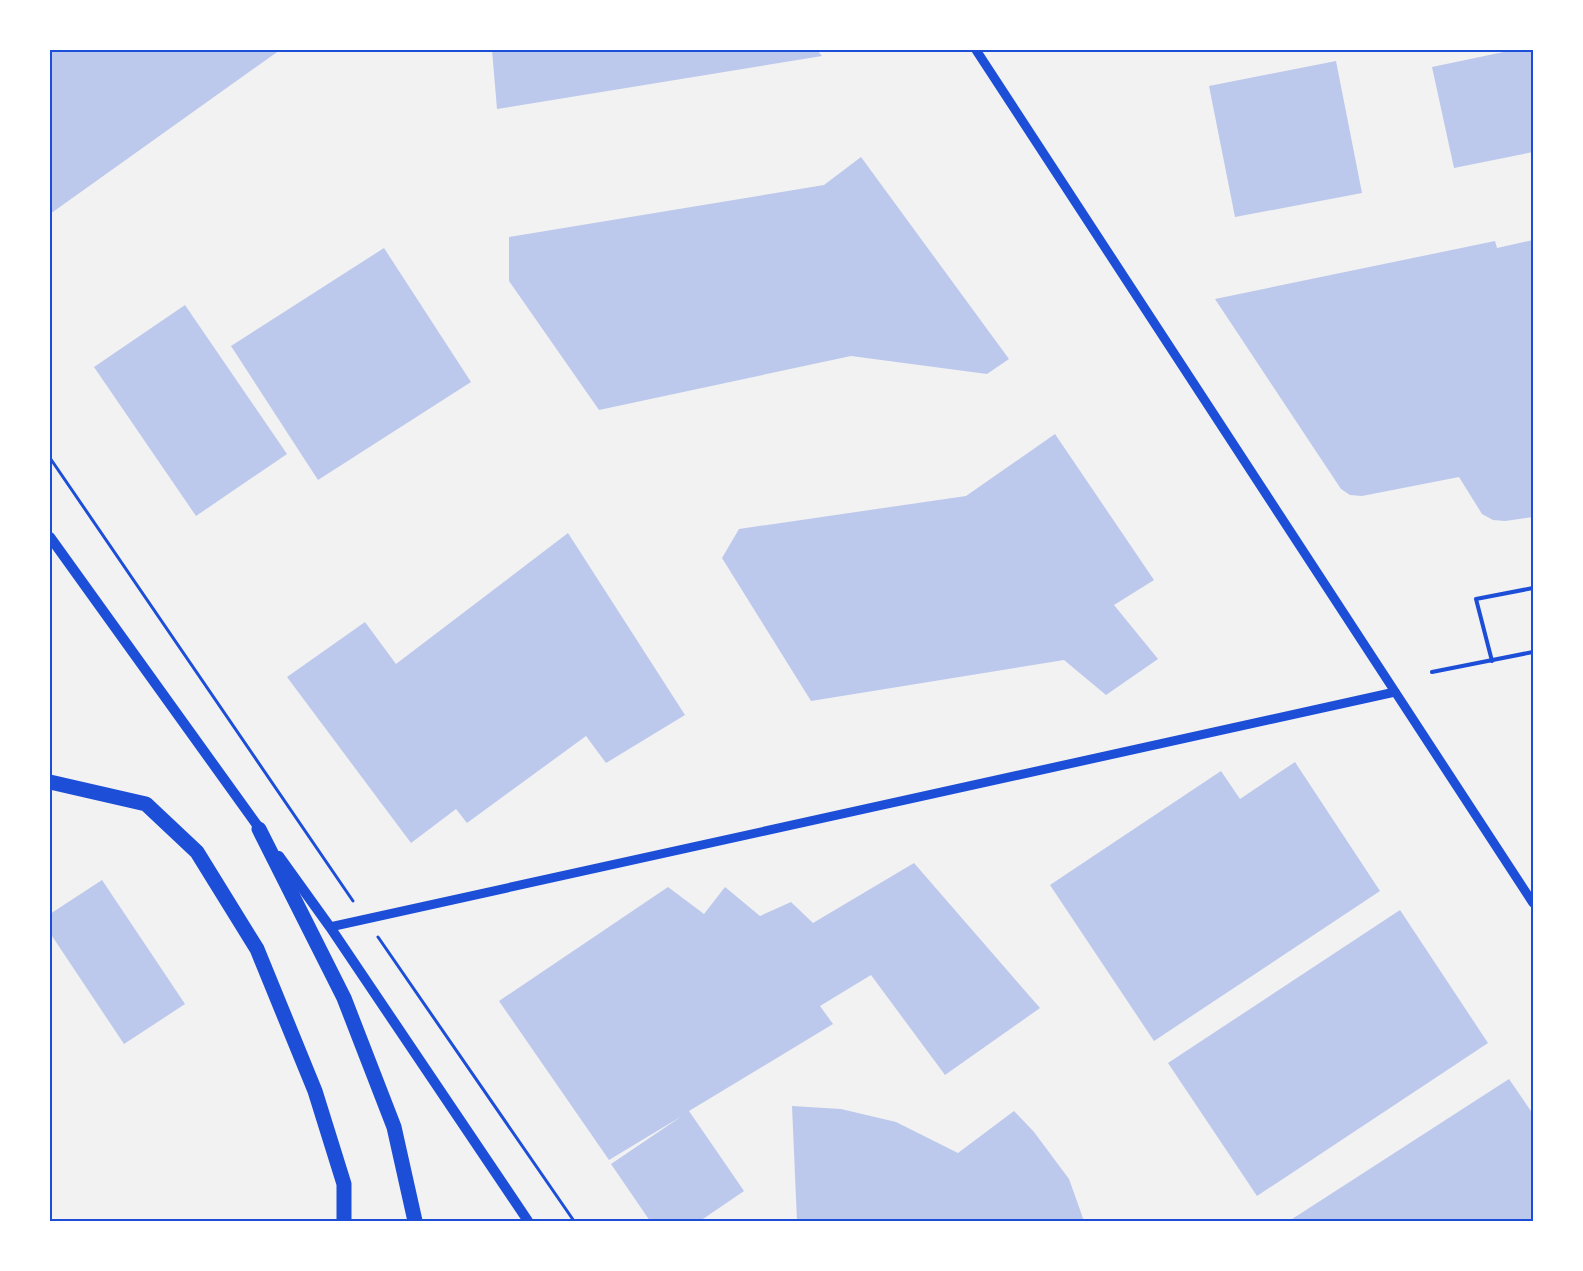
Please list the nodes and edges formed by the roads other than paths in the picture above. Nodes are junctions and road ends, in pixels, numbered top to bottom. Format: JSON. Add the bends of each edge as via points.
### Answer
{"nodes":[{"id":1,"x":976,"y":50,"type":"edge"},
{"id":2,"x":50,"y":537,"type":"edge"},
{"id":3,"x":1533,"y":588,"type":"edge"},
{"id":4,"x":1533,"y":652,"type":"edge"},
{"id":5,"x":1492,"y":661,"type":"junction"},
{"id":6,"x":1432,"y":672,"type":"dead end"},
{"id":7,"x":1395,"y":692,"type":"junction"},
{"id":8,"x":50,"y":782,"type":"edge"},
{"id":9,"x":259,"y":829,"type":"junction"},
{"id":10,"x":1533,"y":903,"type":"edge"},
{"id":11,"x":330,"y":927,"type":"junction"},
{"id":12,"x":344,"y":1221,"type":"edge"},
{"id":13,"x":416,"y":1221,"type":"edge"},
{"id":14,"x":528,"y":1221,"type":"edge"}],
"edges":[{"from":1,"to":7,"type":"street"},
{"from":2,"to":9,"type":"main road"},
{"from":3,"to":5,"type":"lane","via":[[1476,599]]},
{"from":4,"to":5,"type":"lane"},
{"from":5,"to":6,"type":"lane"},
{"from":7,"to":10,"type":"street"},
{"from":7,"to":11,"type":"street"},
{"from":8,"to":12,"type":"highway","via":[[146,804],[197,852],[256,948],[315,1092],[344,1184]]},
{"from":9,"to":11,"type":"main road"},
{"from":9,"to":13,"type":"highway","via":[[344,998],[394,1127]]},
{"from":11,"to":14,"type":"main road"}]}
